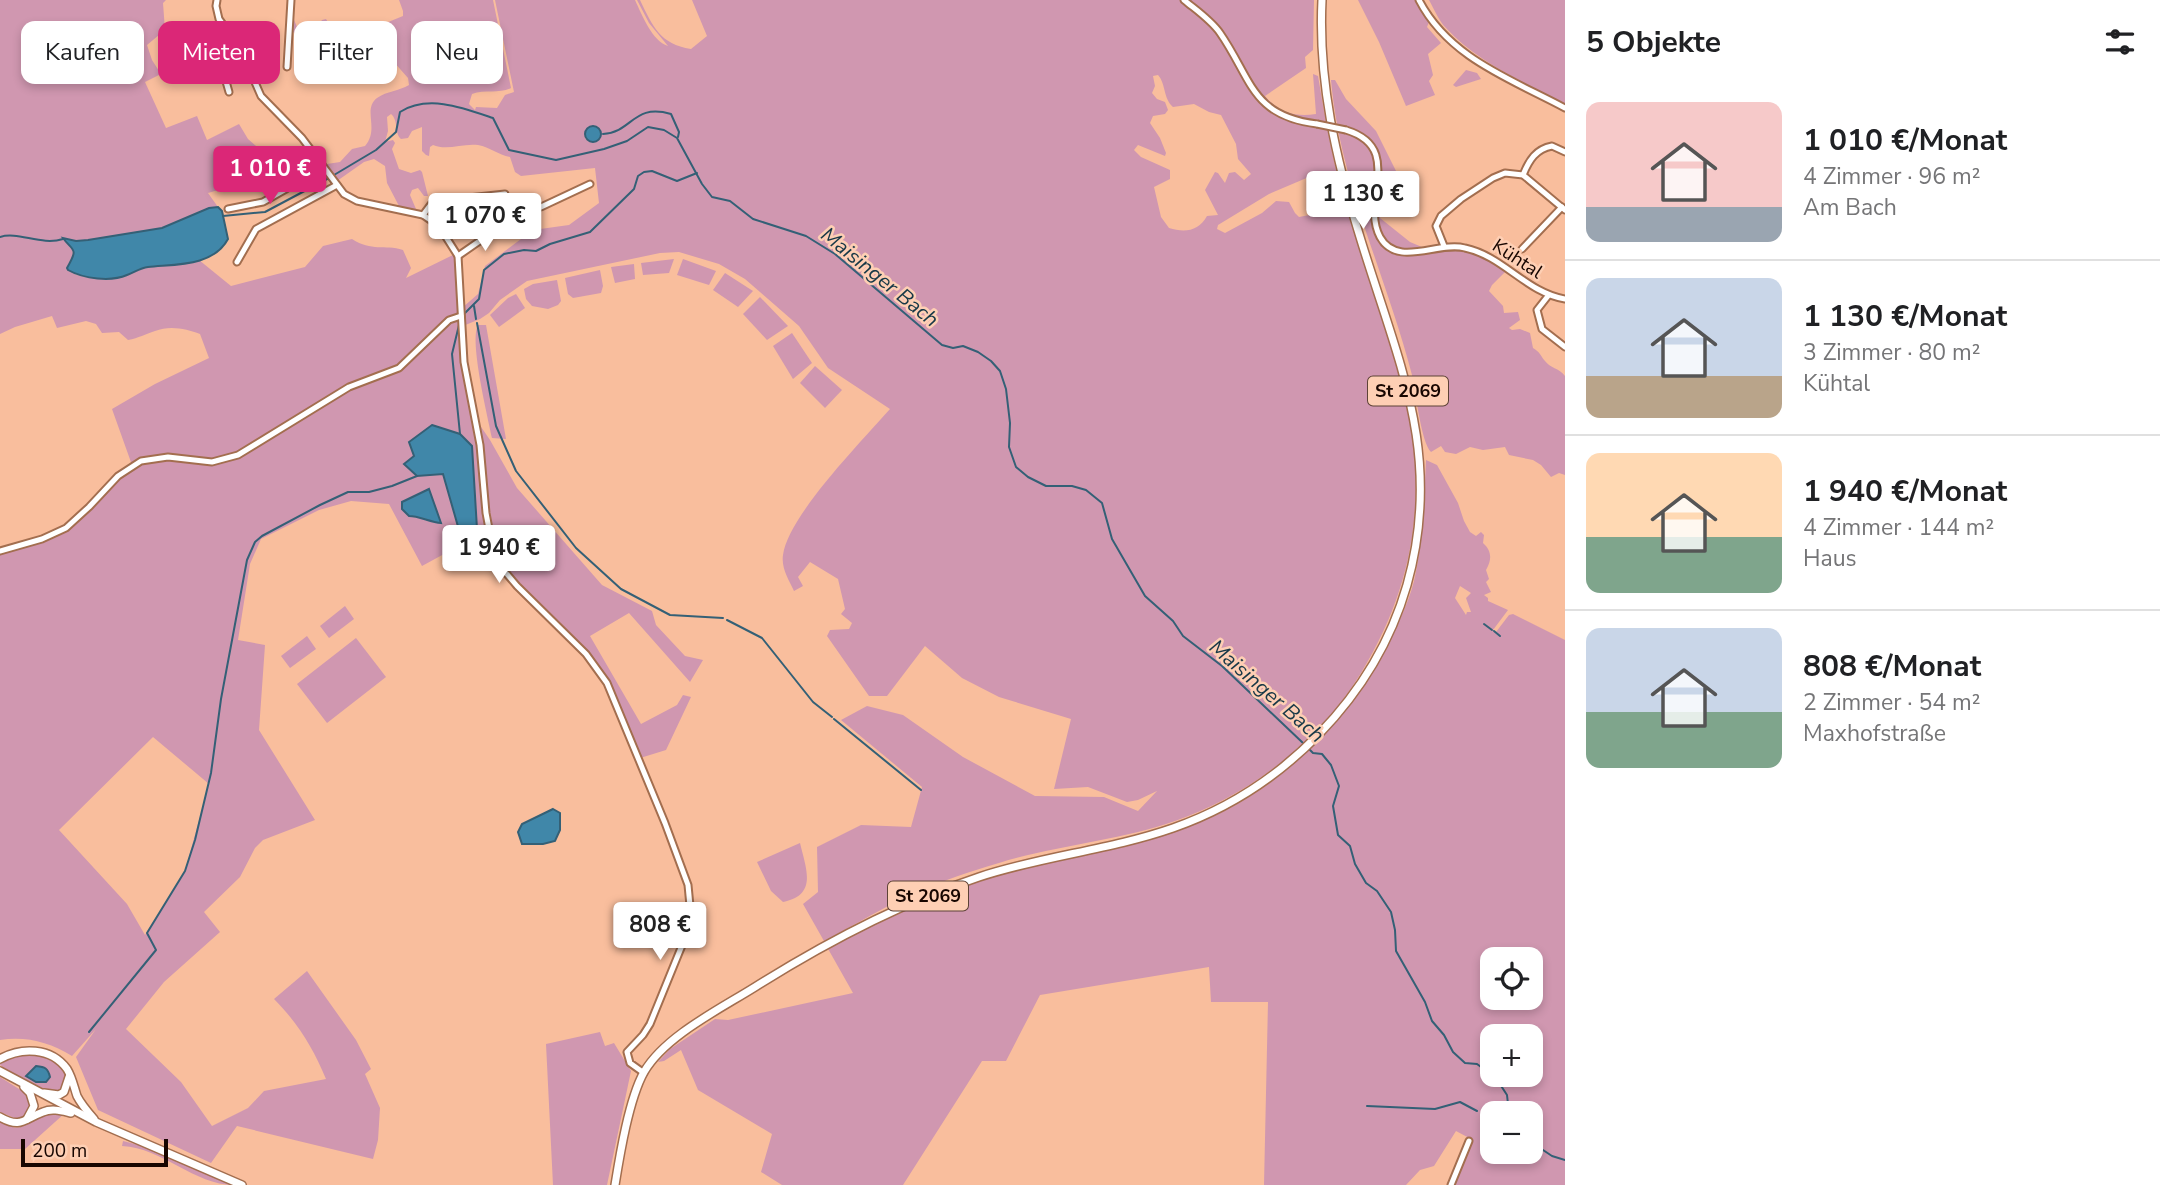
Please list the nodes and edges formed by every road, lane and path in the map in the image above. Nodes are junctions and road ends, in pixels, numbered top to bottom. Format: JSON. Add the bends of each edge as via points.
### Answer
{"nodes":[{"id":1,"x":217,"y":0,"type":"edge"},
{"id":2,"x":291,"y":0,"type":"edge"},
{"id":3,"x":1184,"y":0,"type":"edge"},
{"id":4,"x":1322,"y":0,"type":"edge"},
{"id":5,"x":1419,"y":0,"type":"edge"},
{"id":6,"x":221,"y":21,"type":"edge"},
{"id":7,"x":287,"y":67,"type":"dead end"},
{"id":8,"x":227,"y":84,"type":"edge"},
{"id":9,"x":256,"y":84,"type":"edge"},
{"id":10,"x":229,"y":92,"type":"dead end"},
{"id":11,"x":1565,"y":108,"type":"edge"},
{"id":12,"x":1565,"y":152,"type":"edge"},
{"id":13,"x":321,"y":161,"type":"junction"},
{"id":14,"x":1523,"y":175,"type":"junction"},
{"id":15,"x":335,"y":183,"type":"junction"},
{"id":16,"x":590,"y":184,"type":"dead end"},
{"id":17,"x":505,"y":194,"type":"dead end"},
{"id":18,"x":228,"y":209,"type":"dead end"},
{"id":19,"x":1564,"y":209,"type":"edge"},
{"id":20,"x":423,"y":215,"type":"junction"},
{"id":21,"x":1444,"y":246,"type":"junction"},
{"id":22,"x":1522,"y":249,"type":"dead end"},
{"id":23,"x":458,"y":256,"type":"junction"},
{"id":24,"x":237,"y":262,"type":"dead end"},
{"id":25,"x":1548,"y":296,"type":"junction"},
{"id":26,"x":1565,"y":299,"type":"edge"},
{"id":27,"x":461,"y":316,"type":"junction"},
{"id":28,"x":1565,"y":347,"type":"edge"},
{"id":29,"x":0,"y":551,"type":"edge"},
{"id":30,"x":0,"y":1059,"type":"edge"},
{"id":31,"x":67,"y":1070,"type":"junction"},
{"id":32,"x":0,"y":1071,"type":"edge"},
{"id":33,"x":644,"y":1073,"type":"junction"},
{"id":34,"x":19,"y":1082,"type":"junction"},
{"id":35,"x":38,"y":1093,"type":"junction"},
{"id":36,"x":78,"y":1113,"type":"junction"},
{"id":37,"x":0,"y":1117,"type":"edge"},
{"id":38,"x":26,"y":1121,"type":"junction"},
{"id":39,"x":96,"y":1122,"type":"junction"},
{"id":40,"x":1469,"y":1142,"type":"dead end"},
{"id":41,"x":242,"y":1185,"type":"edge"},
{"id":42,"x":615,"y":1185,"type":"edge"},
{"id":43,"x":1451,"y":1185,"type":"edge"}],
"edges":[{"from":1,"to":6,"type":"street"},
{"from":2,"to":7,"type":"street"},
{"from":3,"to":21,"type":"street","name":"Kühtal","bridge":true,"via":[[1218,30],[1262,102],[1283,116],[1346,130],[1366,140],[1376,155],[1379,176],[1374,221],[1384,243],[1404,254]]},
{"from":4,"to":33,"type":"main road","number":"St 2069","via":[[1324,82],[1333,137],[1404,376],[1421,463],[1420,508],[1406,587],[1392,624],[1351,697],[1297,756],[1232,801],[1172,828],[1030,861],[906,906],[711,1014],[668,1046]]},
{"from":5,"to":11,"type":"street","via":[[1442,33],[1476,62]]},
{"from":8,"to":10,"type":"street"},
{"from":9,"to":13,"type":"street","via":[[261,96]]},
{"from":12,"to":14,"type":"street","via":[[1555,146],[1542,149]]},
{"from":13,"to":15,"type":"street"},
{"from":13,"to":18,"type":"street","via":[[263,202]]},
{"from":14,"to":19,"type":"street"},
{"from":14,"to":21,"type":"street","via":[[1499,175],[1441,216],[1436,226]]},
{"from":15,"to":20,"type":"street","via":[[357,201]]},
{"from":15,"to":24,"type":"street","via":[[256,229]]},
{"from":16,"to":23,"type":"street","via":[[541,207],[530,206]]},
{"from":17,"to":20,"type":"street","via":[[432,203]]},
{"from":19,"to":22,"type":"street"},
{"from":20,"to":23,"type":"street","via":[[439,226]]},
{"from":21,"to":25,"type":"street","name":"Kühtal","via":[[1478,251]]},
{"from":23,"to":27,"type":"street"},
{"from":25,"to":26,"type":"street","name":"Kühtal"},
{"from":25,"to":28,"type":"street","via":[[1537,310],[1542,329]]},
{"from":27,"to":29,"type":"street","via":[[449,320],[399,368],[349,387],[238,455],[212,462],[168,457],[141,461],[118,476],[66,528]]},
{"from":27,"to":33,"type":"street","via":[[493,550],[517,586],[586,654],[607,682],[688,885],[690,906],[683,943],[650,1024],[627,1052],[630,1063]]},
{"from":30,"to":31,"type":"main road","via":[[14,1052],[34,1051],[50,1056]]},
{"from":31,"to":35,"type":"main road","via":[[64,1091]]},
{"from":31,"to":39,"type":"main road","via":[[78,1099]]},
{"from":32,"to":34,"type":"main road"},
{"from":33,"to":42,"type":"main road","number":"St 2069","via":[[634,1097]]},
{"from":34,"to":35,"type":"main road"},
{"from":34,"to":38,"type":"main road","via":[[33,1100]]},
{"from":35,"to":36,"type":"main road"},
{"from":36,"to":38,"type":"main road","via":[[49,1110]]},
{"from":36,"to":39,"type":"main road"},
{"from":37,"to":38,"type":"main road","via":[[12,1123]]},
{"from":39,"to":41,"type":"main road"},
{"from":40,"to":43,"type":"street"}]}
